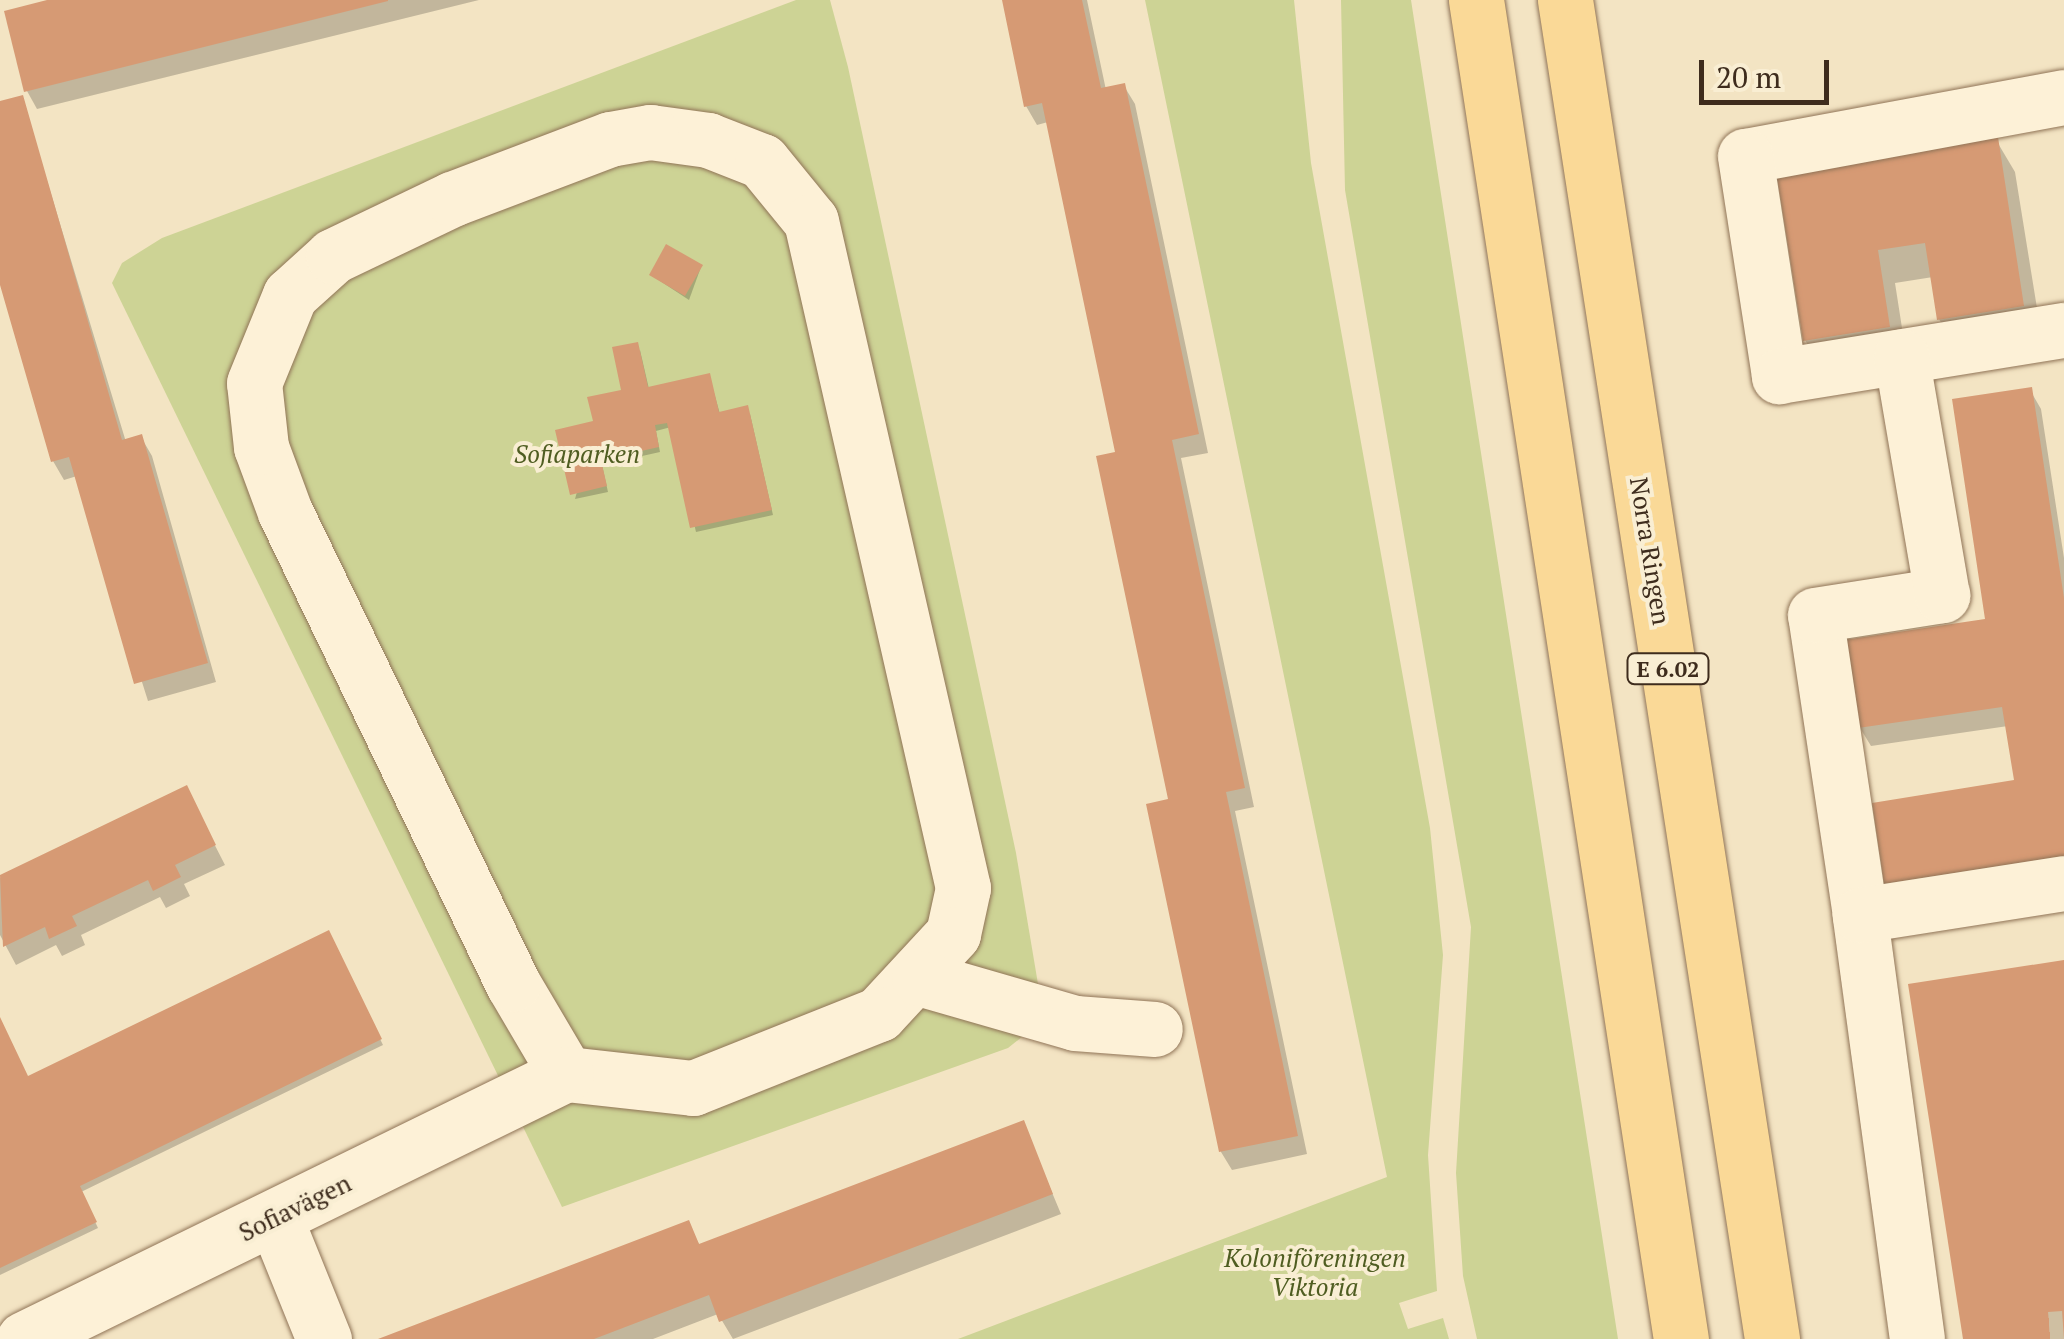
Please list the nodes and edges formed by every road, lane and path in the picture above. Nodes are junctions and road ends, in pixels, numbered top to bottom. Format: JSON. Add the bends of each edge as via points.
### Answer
{"nodes":[{"id":1,"x":1476,"y":0,"type":"edge"},
{"id":2,"x":1564,"y":0,"type":"edge"},
{"id":3,"x":2064,"y":97,"type":"edge"},
{"id":4,"x":2064,"y":330,"type":"edge"},
{"id":5,"x":1902,"y":356,"type":"junction"},
{"id":6,"x":2064,"y":883,"type":"edge"},
{"id":7,"x":1860,"y":915,"type":"junction"},
{"id":8,"x":919,"y":978,"type":"junction"},
{"id":9,"x":1155,"y":1028,"type":"dead end"},
{"id":10,"x":566,"y":1074,"type":"junction"},
{"id":11,"x":275,"y":1218,"type":"junction"},
{"id":12,"x":24,"y":1339,"type":"edge"},
{"id":13,"x":324,"y":1339,"type":"edge"},
{"id":14,"x":1681,"y":1339,"type":"edge"},
{"id":15,"x":1772,"y":1339,"type":"edge"},
{"id":16,"x":1917,"y":1339,"type":"edge"}],
"edges":[{"from":1,"to":14,"type":"main road"},
{"from":2,"to":15,"type":"main road","name":"Norra Ringen","number":"E 6.02"},
{"from":3,"to":5,"type":"street","via":[[1745,156],[1779,376]]},
{"from":4,"to":5,"type":"street"},
{"from":5,"to":7,"type":"street","via":[[1942,595],[1815,614]]},
{"from":6,"to":7,"type":"street"},
{"from":7,"to":16,"type":"street"},
{"from":8,"to":9,"type":"street","via":[[1075,1023]]},
{"from":8,"to":10,"type":"street","via":[[879,1014],[693,1088]]},
{"from":8,"to":10,"type":"street","via":[[953,934],[963,888],[811,221],[762,162],[726,147],[650,132],[610,139],[452,198],[333,256],[290,294],[254,382],[261,447],[285,512],[513,984]]},
{"from":10,"to":11,"type":"street","name":"Sofiavägen"},
{"from":11,"to":12,"type":"street","name":"Sofiavägen"},
{"from":11,"to":13,"type":"street"}]}
